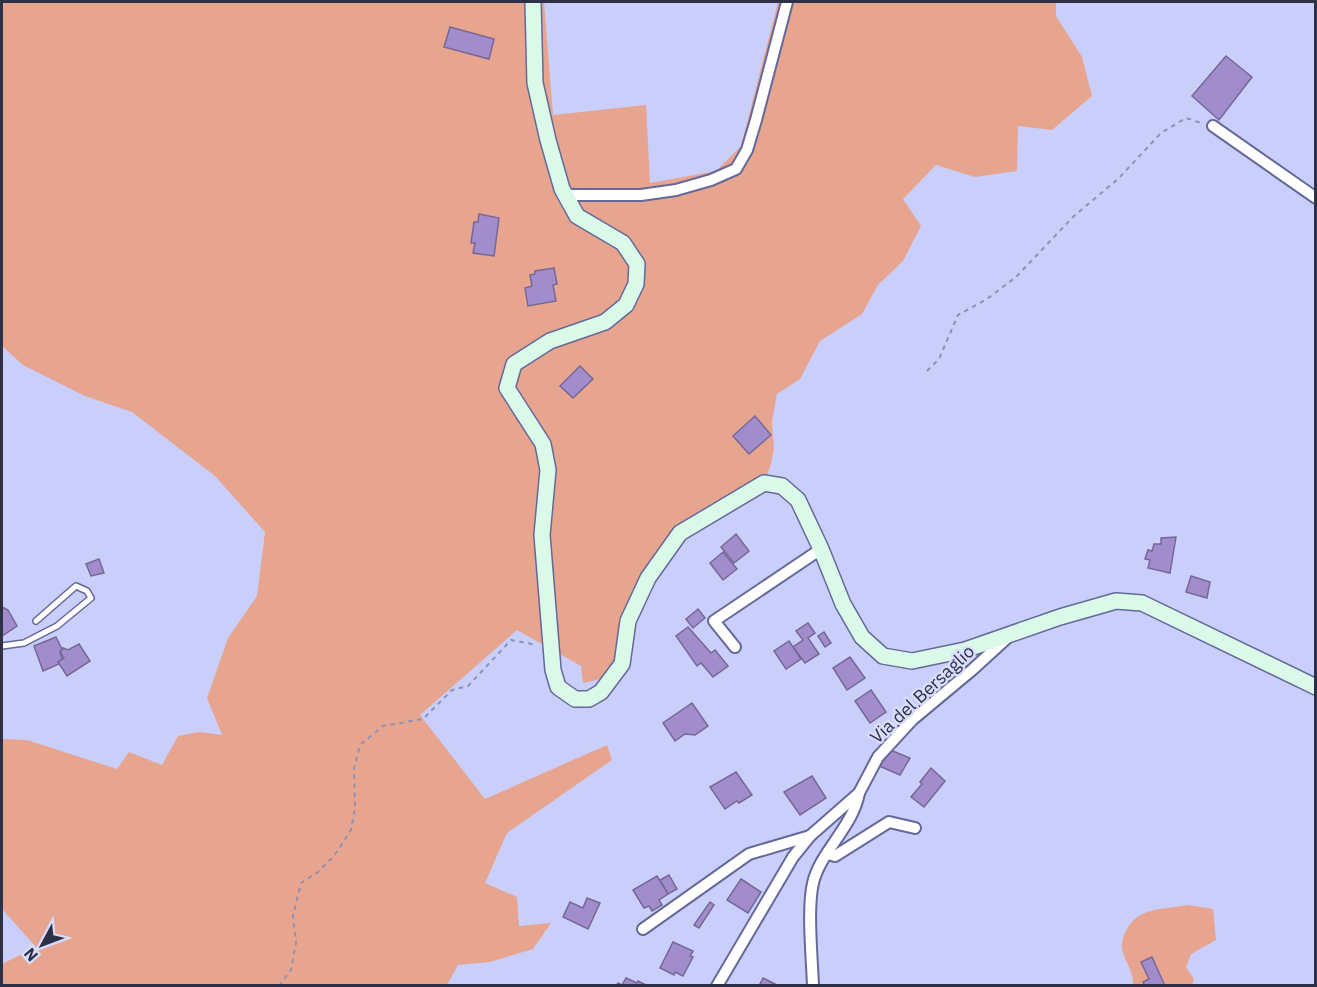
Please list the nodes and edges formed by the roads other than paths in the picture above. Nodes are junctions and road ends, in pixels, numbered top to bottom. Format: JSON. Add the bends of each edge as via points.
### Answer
{"nodes":[{"id":1,"x":533,"y":2,"type":"edge"},
{"id":2,"x":787,"y":2,"type":"edge"},
{"id":3,"x":1213,"y":126,"type":"road end"},
{"id":4,"x":566,"y":195,"type":"junction"},
{"id":5,"x":1316,"y":198,"type":"edge"},
{"id":6,"x":821,"y":549,"type":"junction"},
{"id":7,"x":36,"y":621,"type":"dead end"},
{"id":8,"x":1011,"y":634,"type":"junction"},
{"id":9,"x":2,"y":646,"type":"edge"},
{"id":10,"x":735,"y":647,"type":"dead end"},
{"id":11,"x":1316,"y":687,"type":"edge"},
{"id":12,"x":859,"y":793,"type":"junction"},
{"id":13,"x":915,"y":828,"type":"dead end"},
{"id":14,"x":810,"y":836,"type":"junction"},
{"id":15,"x":828,"y":855,"type":"junction"},
{"id":16,"x":643,"y":928,"type":"dead end"},
{"id":17,"x":717,"y":986,"type":"edge"},
{"id":18,"x":813,"y":986,"type":"edge"}],
"edges":[{"from":1,"to":4,"type":"street","via":[[535,83]]},
{"from":2,"to":4,"type":"street","via":[[747,150],[736,169],[665,192]]},
{"from":3,"to":5,"type":"street"},
{"from":4,"to":6,"type":"street","via":[[577,216],[623,243],[637,264],[636,284],[626,305],[605,322],[550,341],[514,364],[507,388],[543,444],[548,470],[542,535],[553,670],[558,687],[576,699],[589,699],[601,692],[622,664],[628,621],[648,578],[680,533],[764,483],[782,486],[798,500]]},
{"from":6,"to":8,"type":"street","via":[[843,604],[862,637],[883,656],[912,661],[965,650]]},
{"from":6,"to":10,"type":"street","via":[[714,621]]},
{"from":7,"to":9,"type":"lane","via":[[76,586],[91,598],[57,626],[24,643]]},
{"from":8,"to":11,"type":"street","via":[[1116,601],[1142,603]]},
{"from":8,"to":12,"type":"street","name":"Via del Bersaglio","via":[[912,720],[878,757]]},
{"from":12,"to":14,"type":"street","name":"Via del Bersaglio"},
{"from":12,"to":15,"type":"street","via":[[857,807]]},
{"from":13,"to":15,"type":"street","via":[[889,822],[835,856]]},
{"from":14,"to":16,"type":"street","via":[[749,854]]},
{"from":14,"to":17,"type":"street","name":"Via del Bersaglio","via":[[793,857]]},
{"from":15,"to":18,"type":"street","via":[[813,883]]}]}
